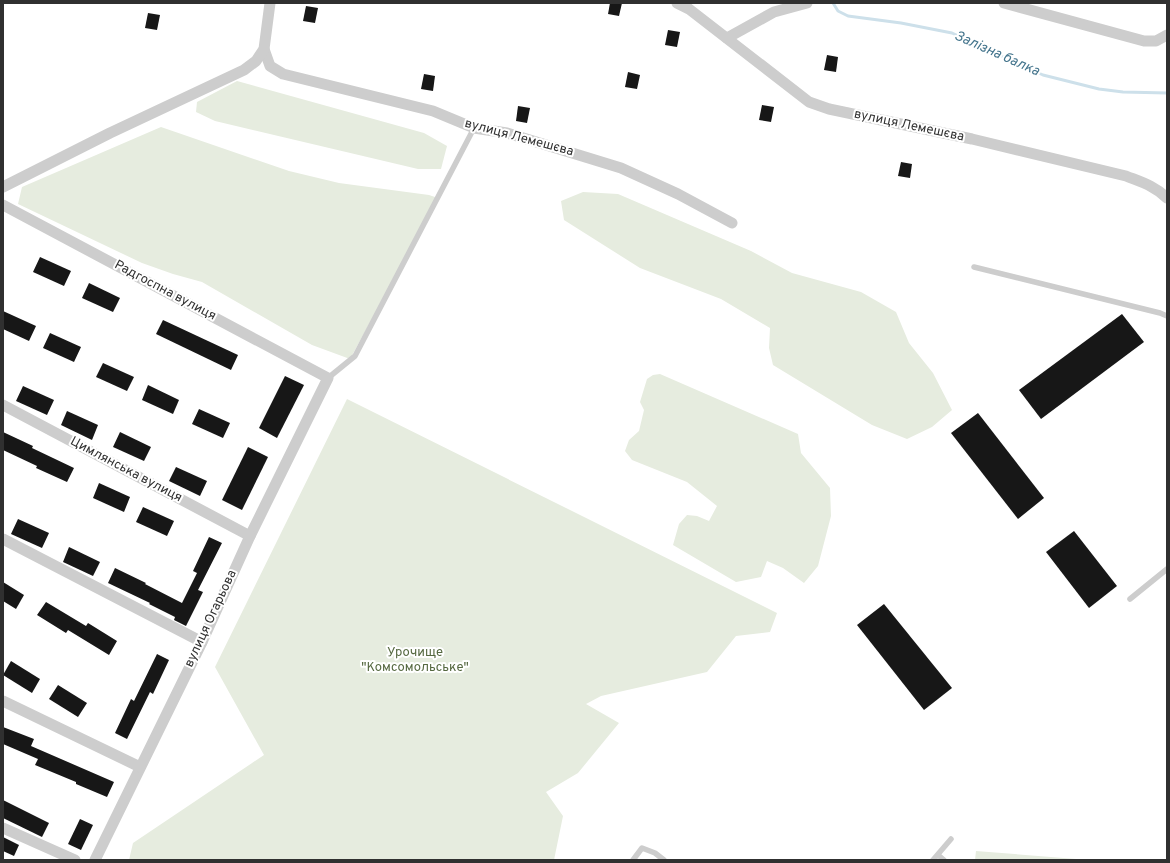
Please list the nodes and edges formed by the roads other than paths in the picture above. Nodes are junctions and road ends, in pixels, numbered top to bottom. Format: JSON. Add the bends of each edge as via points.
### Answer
{"nodes":[{"id":1,"x":270,"y":3,"type":"edge"},
{"id":2,"x":677,"y":3,"type":"edge"},
{"id":3,"x":807,"y":3,"type":"edge"},
{"id":4,"x":1004,"y":3,"type":"edge"},
{"id":5,"x":1167,"y":35,"type":"edge"},
{"id":6,"x":728,"y":38,"type":"junction"},
{"id":7,"x":264,"y":49,"type":"junction"},
{"id":8,"x":474,"y":128,"type":"junction"},
{"id":9,"x":3,"y":187,"type":"edge"},
{"id":10,"x":1165,"y":192,"type":"edge"},
{"id":11,"x":3,"y":205,"type":"edge"},
{"id":12,"x":732,"y":223,"type":"dead end"},
{"id":13,"x":974,"y":267,"type":"dead end"},
{"id":14,"x":1167,"y":316,"type":"edge"},
{"id":15,"x":328,"y":378,"type":"junction"},
{"id":16,"x":3,"y":405,"type":"edge"},
{"id":17,"x":250,"y":536,"type":"junction"},
{"id":18,"x":3,"y":539,"type":"edge"},
{"id":19,"x":1167,"y":570,"type":"edge"},
{"id":20,"x":1130,"y":599,"type":"dead end"},
{"id":21,"x":202,"y":642,"type":"junction"},
{"id":22,"x":3,"y":701,"type":"edge"},
{"id":23,"x":140,"y":767,"type":"junction"},
{"id":24,"x":3,"y":828,"type":"edge"},
{"id":25,"x":951,"y":839,"type":"dead end"},
{"id":26,"x":938,"y":855,"type":"junction"},
{"id":27,"x":662,"y":859,"type":"edge"},
{"id":28,"x":75,"y":860,"type":"edge"},
{"id":29,"x":95,"y":860,"type":"edge"},
{"id":30,"x":633,"y":860,"type":"edge"},
{"id":31,"x":933,"y":860,"type":"edge"},
{"id":32,"x":944,"y":860,"type":"edge"}],
"edges":[{"from":1,"to":7,"type":"street"},
{"from":2,"to":6,"type":"street","name":"вулиця Лемешєва"},
{"from":3,"to":6,"type":"street","via":[[774,12]]},
{"from":4,"to":5,"type":"street","via":[[1144,41],[1156,41]]},
{"from":6,"to":10,"type":"street","name":"вулиця Лемешєва","via":[[809,102],[829,109],[972,139],[1126,176]]},
{"from":7,"to":8,"type":"street","name":"вулиця Лемешєва","via":[[270,66],[283,74],[433,111]]},
{"from":7,"to":9,"type":"street","via":[[256,61],[244,70]]},
{"from":8,"to":12,"type":"street","name":"вулиця Лемешєва","via":[[507,133],[622,168]]},
{"from":8,"to":15,"type":"lane","via":[[355,356]]},
{"from":11,"to":15,"type":"street","name":"Радгоспна вулиця"},
{"from":13,"to":14,"type":"lane"},
{"from":15,"to":17,"type":"street","name":"вулиця Огарьова"},
{"from":16,"to":17,"type":"street","name":"Цимлянська вулиця"},
{"from":17,"to":21,"type":"street","name":"вулиця Огарьова"},
{"from":18,"to":21,"type":"street"},
{"from":19,"to":20,"type":"lane"},
{"from":21,"to":23,"type":"street","name":"вулиця Огарьова"},
{"from":22,"to":23,"type":"street"},
{"from":23,"to":29,"type":"street","name":"вулиця Огарьова"},
{"from":24,"to":28,"type":"street"},
{"from":25,"to":26,"type":"lane"},
{"from":26,"to":31,"type":"lane"},
{"from":26,"to":32,"type":"lane"},
{"from":27,"to":30,"type":"lane","via":[[642,848]]}]}
